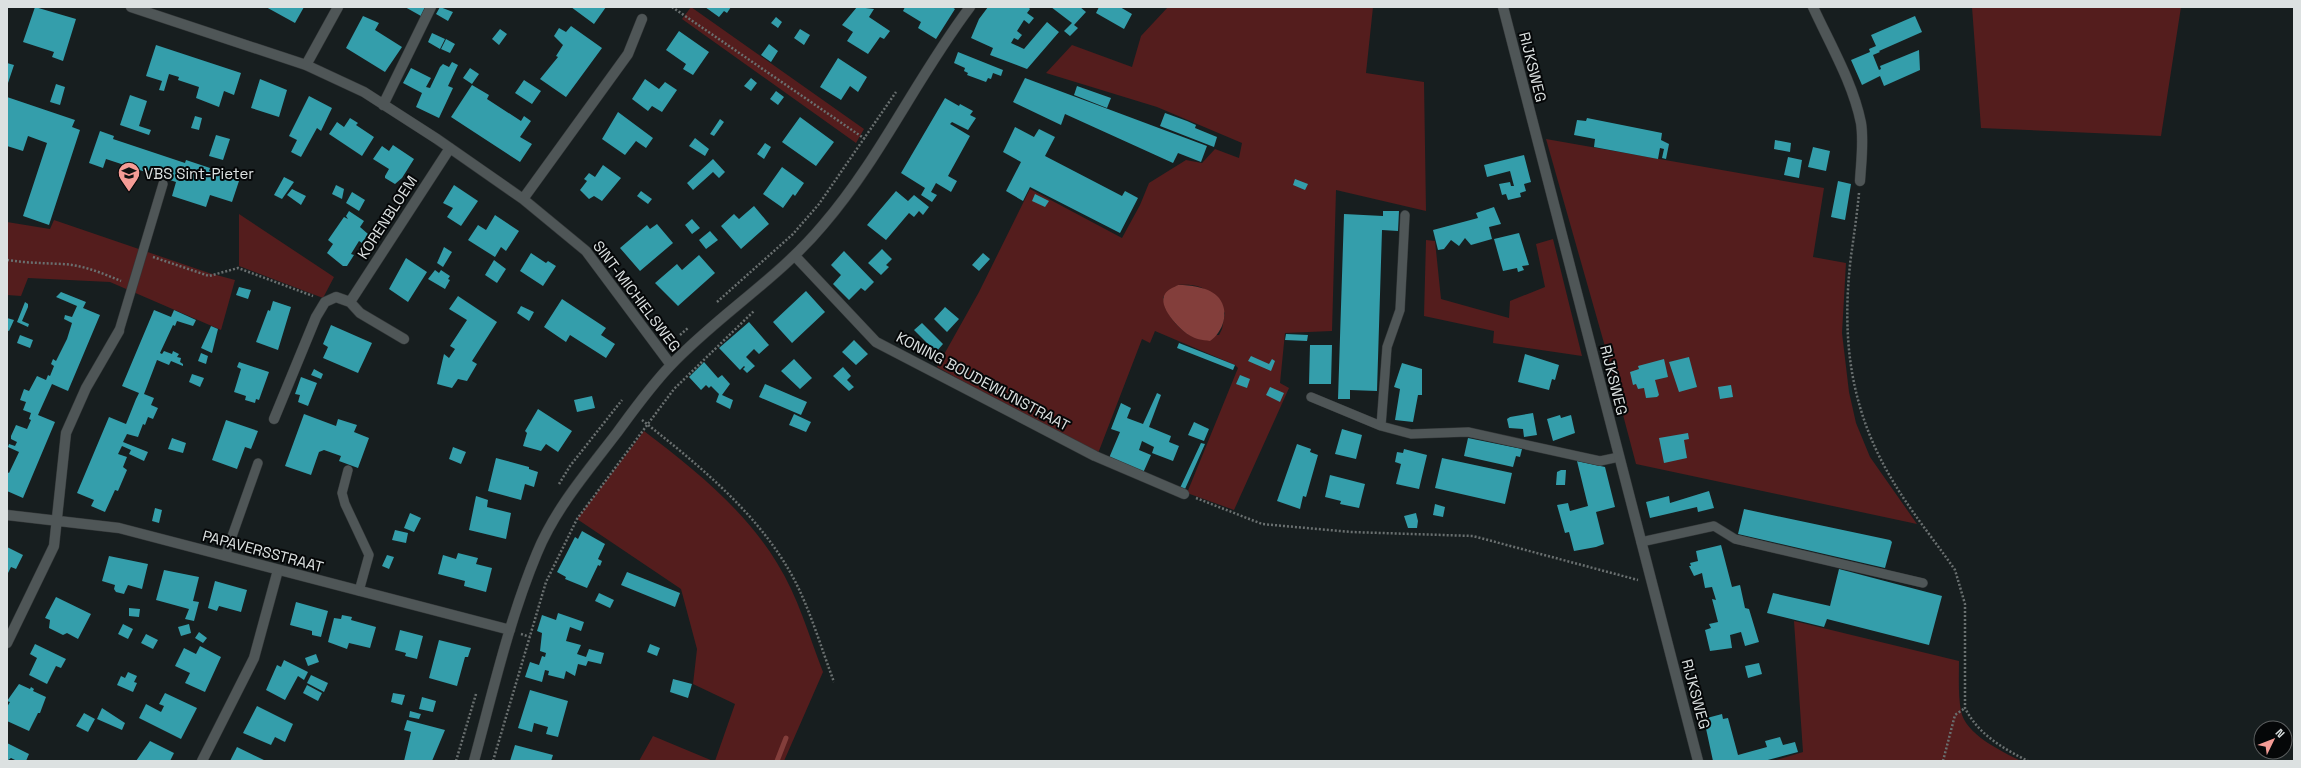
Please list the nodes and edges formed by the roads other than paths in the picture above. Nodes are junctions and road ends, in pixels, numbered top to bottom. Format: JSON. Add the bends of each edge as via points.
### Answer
{"nodes":[{"id":1,"x":131,"y":7,"type":"edge"},
{"id":2,"x":338,"y":7,"type":"edge"},
{"id":3,"x":431,"y":7,"type":"edge"},
{"id":4,"x":970,"y":7,"type":"edge"},
{"id":5,"x":1502,"y":7,"type":"edge"},
{"id":6,"x":1813,"y":7,"type":"edge"},
{"id":7,"x":642,"y":19,"type":"dead end"},
{"id":8,"x":306,"y":65,"type":"junction"},
{"id":9,"x":383,"y":105,"type":"junction"},
{"id":10,"x":450,"y":148,"type":"junction"},
{"id":11,"x":1860,"y":181,"type":"road end"},
{"id":12,"x":163,"y":184,"type":"dead end"},
{"id":13,"x":523,"y":199,"type":"junction"},
{"id":14,"x":1405,"y":215,"type":"dead end"},
{"id":15,"x":795,"y":256,"type":"junction"},
{"id":16,"x":350,"y":302,"type":"junction"},
{"id":17,"x":119,"y":330,"type":"joint"},
{"id":18,"x":404,"y":339,"type":"dead end"},
{"id":19,"x":671,"y":365,"type":"junction"},
{"id":20,"x":1311,"y":397,"type":"dead end"},
{"id":21,"x":274,"y":419,"type":"dead end"},
{"id":22,"x":1381,"y":426,"type":"junction"},
{"id":23,"x":1619,"y":457,"type":"junction"},
{"id":24,"x":258,"y":463,"type":"dead end"},
{"id":25,"x":348,"y":470,"type":"dead end"},
{"id":26,"x":1184,"y":494,"type":"road end"},
{"id":27,"x":7,"y":515,"type":"edge"},
{"id":28,"x":57,"y":520,"type":"junction"},
{"id":29,"x":1641,"y":542,"type":"junction"},
{"id":30,"x":225,"y":556,"type":"junction"},
{"id":31,"x":278,"y":570,"type":"junction"},
{"id":32,"x":1923,"y":583,"type":"dead end"},
{"id":33,"x":359,"y":591,"type":"junction"},
{"id":34,"x":510,"y":630,"type":"junction"},
{"id":35,"x":7,"y":643,"type":"edge"},
{"id":36,"x":202,"y":761,"type":"edge"},
{"id":37,"x":474,"y":761,"type":"edge"},
{"id":38,"x":1698,"y":761,"type":"edge"}],
"edges":[{"from":1,"to":8,"type":"street","name":"SINT-MICHIELSWEG"},
{"from":2,"to":8,"type":"street"},
{"from":3,"to":9,"type":"street"},
{"from":4,"to":15,"type":"street","via":[[849,192],[823,226]]},
{"from":5,"to":23,"type":"street","name":"RIJKSWEG"},
{"from":6,"to":11,"type":"street","via":[[1847,82],[1861,124]]},
{"from":7,"to":13,"type":"street","via":[[628,54]]},
{"from":8,"to":9,"type":"street","name":"SINT-MICHIELSWEG","via":[[364,92]]},
{"from":9,"to":10,"type":"street","name":"SINT-MICHIELSWEG"},
{"from":10,"to":13,"type":"street","name":"SINT-MICHIELSWEG"},
{"from":10,"to":16,"type":"street","name":"KORENBLOEM"},
{"from":12,"to":17,"type":"lane"},
{"from":13,"to":19,"type":"street","name":"SINT-MICHIELSWEG","via":[[586,251],[661,355]]},
{"from":14,"to":22,"type":"lane","via":[[1400,310],[1387,347]]},
{"from":15,"to":19,"type":"street"},
{"from":15,"to":26,"type":"street","name":"KONING BOUDEWIJNSTRAAT","via":[[876,342],[1095,456]]},
{"from":16,"to":18,"type":"street","via":[[360,313]]},
{"from":16,"to":21,"type":"street","via":[[336,297],[325,302]]},
{"from":17,"to":28,"type":"street","via":[[86,388],[66,433]]},
{"from":19,"to":34,"type":"street","via":[[577,484],[552,521],[537,552]]},
{"from":20,"to":22,"type":"lane"},
{"from":22,"to":23,"type":"lane","via":[[1411,434],[1468,432],[1600,461]]},
{"from":23,"to":29,"type":"street","name":"RIJKSWEG"},
{"from":24,"to":30,"type":"lane"},
{"from":25,"to":33,"type":"lane","via":[[342,493],[369,555]]},
{"from":27,"to":28,"type":"street","name":"PAPAVERSSTRAAT"},
{"from":28,"to":30,"type":"street","name":"PAPAVERSSTRAAT","via":[[119,528]]},
{"from":28,"to":35,"type":"street","via":[[54,546]]},
{"from":29,"to":32,"type":"lane","via":[[1714,526],[1735,539]]},
{"from":29,"to":38,"type":"street","name":"RIJKSWEG"},
{"from":30,"to":31,"type":"street","name":"PAPAVERSSTRAAT"},
{"from":31,"to":33,"type":"street","name":"PAPAVERSSTRAAT"},
{"from":31,"to":36,"type":"street","via":[[254,658]]},
{"from":33,"to":34,"type":"street","name":"PAPAVERSSTRAAT"},
{"from":34,"to":37,"type":"street"}]}
